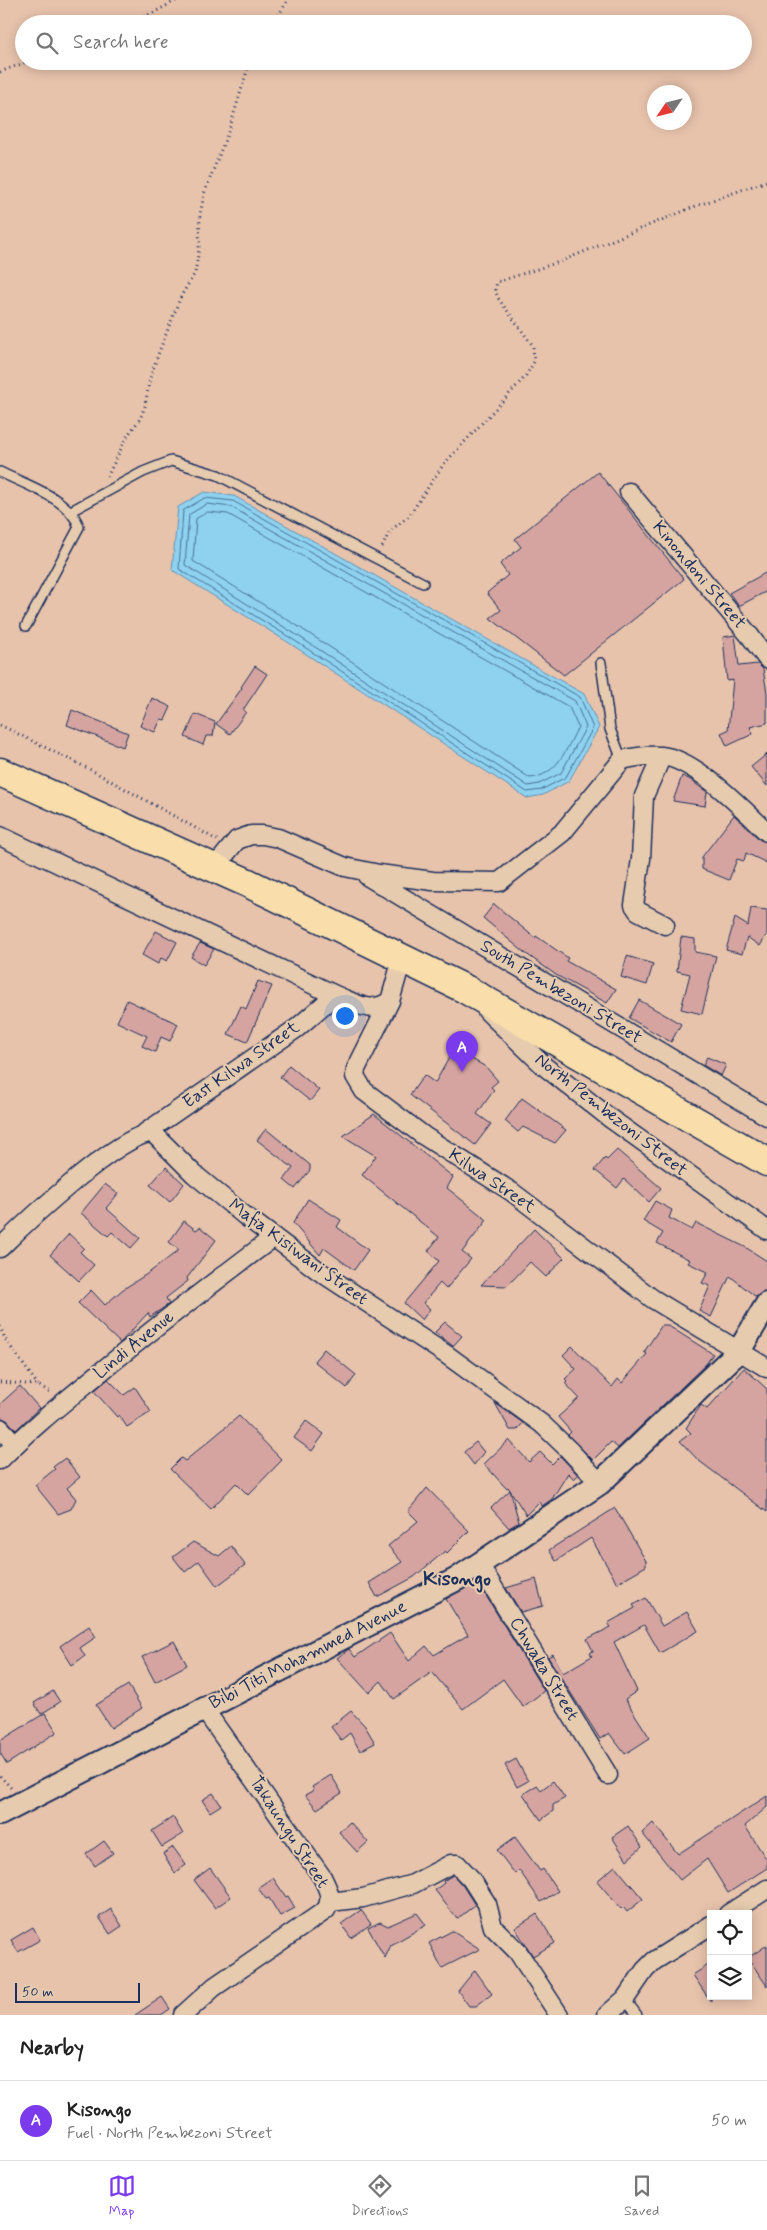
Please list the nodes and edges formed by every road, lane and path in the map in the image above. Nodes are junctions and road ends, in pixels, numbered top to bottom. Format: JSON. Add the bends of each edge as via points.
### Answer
{"nodes":[{"id":1,"x":177,"y":0,"type":"edge"},
{"id":2,"x":288,"y":0,"type":"edge"},
{"id":3,"x":148,"y":15,"type":"edge"},
{"id":4,"x":279,"y":15,"type":"edge"},
{"id":5,"x":15,"y":66,"type":"edge"},
{"id":6,"x":247,"y":70,"type":"edge"},
{"id":7,"x":0,"y":72,"type":"edge"},
{"id":8,"x":767,"y":181,"type":"edge"},
{"id":9,"x":0,"y":472,"type":"edge"},
{"id":10,"x":629,"y":492,"type":"dead end"},
{"id":11,"x":91,"y":500,"type":"junction"},
{"id":12,"x":71,"y":511,"type":"junction"},
{"id":13,"x":372,"y":556,"type":"junction"},
{"id":14,"x":423,"y":583,"type":"dead end"},
{"id":15,"x":26,"y":626,"type":"dead end"},
{"id":16,"x":767,"y":659,"type":"edge"},
{"id":17,"x":601,"y":663,"type":"dead end"},
{"id":18,"x":0,"y":725,"type":"edge"},
{"id":19,"x":662,"y":756,"type":"junction"},
{"id":20,"x":622,"y":760,"type":"junction"},
{"id":21,"x":0,"y":772,"type":"edge"},
{"id":22,"x":767,"y":832,"type":"edge"},
{"id":23,"x":0,"y":836,"type":"edge"},
{"id":24,"x":231,"y":848,"type":"junction"},
{"id":25,"x":214,"y":868,"type":"junction"},
{"id":26,"x":356,"y":869,"type":"junction"},
{"id":27,"x":665,"y":925,"type":"dead end"},
{"id":28,"x":402,"y":959,"type":"junction"},
{"id":29,"x":465,"y":989,"type":"junction"},
{"id":30,"x":335,"y":995,"type":"junction"},
{"id":31,"x":390,"y":1001,"type":"junction"},
{"id":32,"x":767,"y":1116,"type":"edge"},
{"id":33,"x":145,"y":1133,"type":"junction"},
{"id":34,"x":767,"y":1162,"type":"edge"},
{"id":35,"x":767,"y":1230,"type":"edge"},
{"id":36,"x":274,"y":1237,"type":"junction"},
{"id":37,"x":0,"y":1248,"type":"edge"},
{"id":38,"x":767,"y":1304,"type":"edge"},
{"id":39,"x":0,"y":1326,"type":"edge"},
{"id":40,"x":739,"y":1351,"type":"junction"},
{"id":41,"x":767,"y":1368,"type":"edge"},
{"id":42,"x":0,"y":1382,"type":"edge"},
{"id":43,"x":38,"y":1384,"type":"junction"},
{"id":44,"x":64,"y":1402,"type":"junction"},
{"id":45,"x":0,"y":1428,"type":"edge"},
{"id":46,"x":15,"y":1444,"type":"junction"},
{"id":47,"x":0,"y":1460,"type":"edge"},
{"id":48,"x":600,"y":1483,"type":"junction"},
{"id":49,"x":479,"y":1564,"type":"junction"},
{"id":50,"x":204,"y":1709,"type":"junction"},
{"id":51,"x":608,"y":1775,"type":"dead end"},
{"id":52,"x":0,"y":1814,"type":"edge"},
{"id":53,"x":767,"y":1889,"type":"edge"},
{"id":54,"x":330,"y":1902,"type":"junction"},
{"id":55,"x":734,"y":1910,"type":"edge"},
{"id":56,"x":707,"y":1928,"type":"edge"},
{"id":57,"x":625,"y":2000,"type":"junction"},
{"id":58,"x":183,"y":2015,"type":"edge"},
{"id":59,"x":560,"y":2015,"type":"edge"},
{"id":60,"x":607,"y":2015,"type":"edge"},
{"id":61,"x":637,"y":2015,"type":"edge"}],
"edges":[{"from":1,"to":3,"type":"path"},
{"from":2,"to":4,"type":"path"},
{"from":5,"to":7,"type":"path"},
{"from":6,"to":11,"type":"path","via":[[204,194],[194,274],[181,296],[150,378],[140,419]]},
{"from":8,"to":13,"type":"path","via":[[559,262],[497,282],[498,298],[533,346],[534,362],[522,381],[444,465],[409,516],[390,531],[382,547]]},
{"from":9,"to":12,"type":"lane"},
{"from":10,"to":16,"type":"street","name":"Kinondoni Street"},
{"from":11,"to":12,"type":"lane"},
{"from":11,"to":13,"type":"lane","via":[[171,461],[218,475]]},
{"from":12,"to":15,"type":"lane","via":[[79,527]]},
{"from":13,"to":14,"type":"lane"},
{"from":17,"to":20,"type":"lane","via":[[610,729]]},
{"from":18,"to":24,"type":"path","via":[[93,771]]},
{"from":19,"to":20,"type":"street"},
{"from":19,"to":22,"type":"street","via":[[703,774]]},
{"from":19,"to":27,"type":"street","via":[[644,796],[641,859],[634,905],[638,911]]},
{"from":20,"to":26,"type":"street","via":[[562,833],[503,880],[433,881]]},
{"from":21,"to":25,"type":"highway"},
{"from":23,"to":30,"type":"street"},
{"from":24,"to":25,"type":"street"},
{"from":24,"to":26,"type":"street","via":[[238,840],[263,835]]},
{"from":25,"to":28,"type":"highway"},
{"from":26,"to":32,"type":"street","name":"South Pembezoni Street"},
{"from":28,"to":29,"type":"highway"},
{"from":28,"to":31,"type":"street","name":"Kilwa Street"},
{"from":29,"to":34,"type":"highway"},
{"from":29,"to":35,"type":"street","name":"North Pembezoni Street","via":[[544,1066]]},
{"from":30,"to":31,"type":"street","via":[[376,1009]]},
{"from":30,"to":33,"type":"street","name":"East Kilwa Street","via":[[297,1028]]},
{"from":31,"to":40,"type":"street","name":"Kilwa Street","via":[[356,1069],[355,1076],[364,1092],[424,1136],[512,1192],[653,1298]]},
{"from":33,"to":36,"type":"street","name":"Mafia Kisiwani Street","via":[[152,1133],[194,1174]]},
{"from":33,"to":37,"type":"street","via":[[92,1167],[46,1204]]},
{"from":36,"to":44,"type":"street","name":"Lindi Avenue","via":[[188,1300]]},
{"from":36,"to":48,"type":"street","name":"Mafia Kisiwani Street","via":[[542,1424]]},
{"from":38,"to":40,"type":"street","name":"Bibi Titi Mohammed Avenue"},
{"from":39,"to":43,"type":"path","via":[[5,1339]]},
{"from":40,"to":41,"type":"street","name":"Kilwa Street"},
{"from":40,"to":48,"type":"street","name":"Bibi Titi Mohammed Avenue"},
{"from":42,"to":43,"type":"path"},
{"from":43,"to":44,"type":"path"},
{"from":44,"to":46,"type":"street","name":"Lindi Avenue"},
{"from":45,"to":46,"type":"street"},
{"from":46,"to":47,"type":"street","name":"Lindi Avenue"},
{"from":48,"to":49,"type":"street","name":"Bibi Titi Mohammed Avenue"},
{"from":49,"to":50,"type":"street","name":"Bibi Titi Mohammed Avenue","via":[[457,1579]]},
{"from":49,"to":51,"type":"street","name":"Chwaka Street"},
{"from":50,"to":52,"type":"street","name":"Bibi Titi Mohammed Avenue"},
{"from":50,"to":54,"type":"street","name":"Takaungu Street","via":[[312,1861],[330,1893]]},
{"from":53,"to":55,"type":"street"},
{"from":54,"to":58,"type":"street","name":"Takaungu Street","via":[[326,1910],[214,1987]]},
{"from":54,"to":59,"type":"street","via":[[363,1898],[413,1884],[457,1864],[487,1904],[493,1927],[518,1952]]},
{"from":56,"to":57,"type":"street","via":[[654,1961]]},
{"from":57,"to":60,"type":"street"},
{"from":57,"to":61,"type":"lane"}]}
